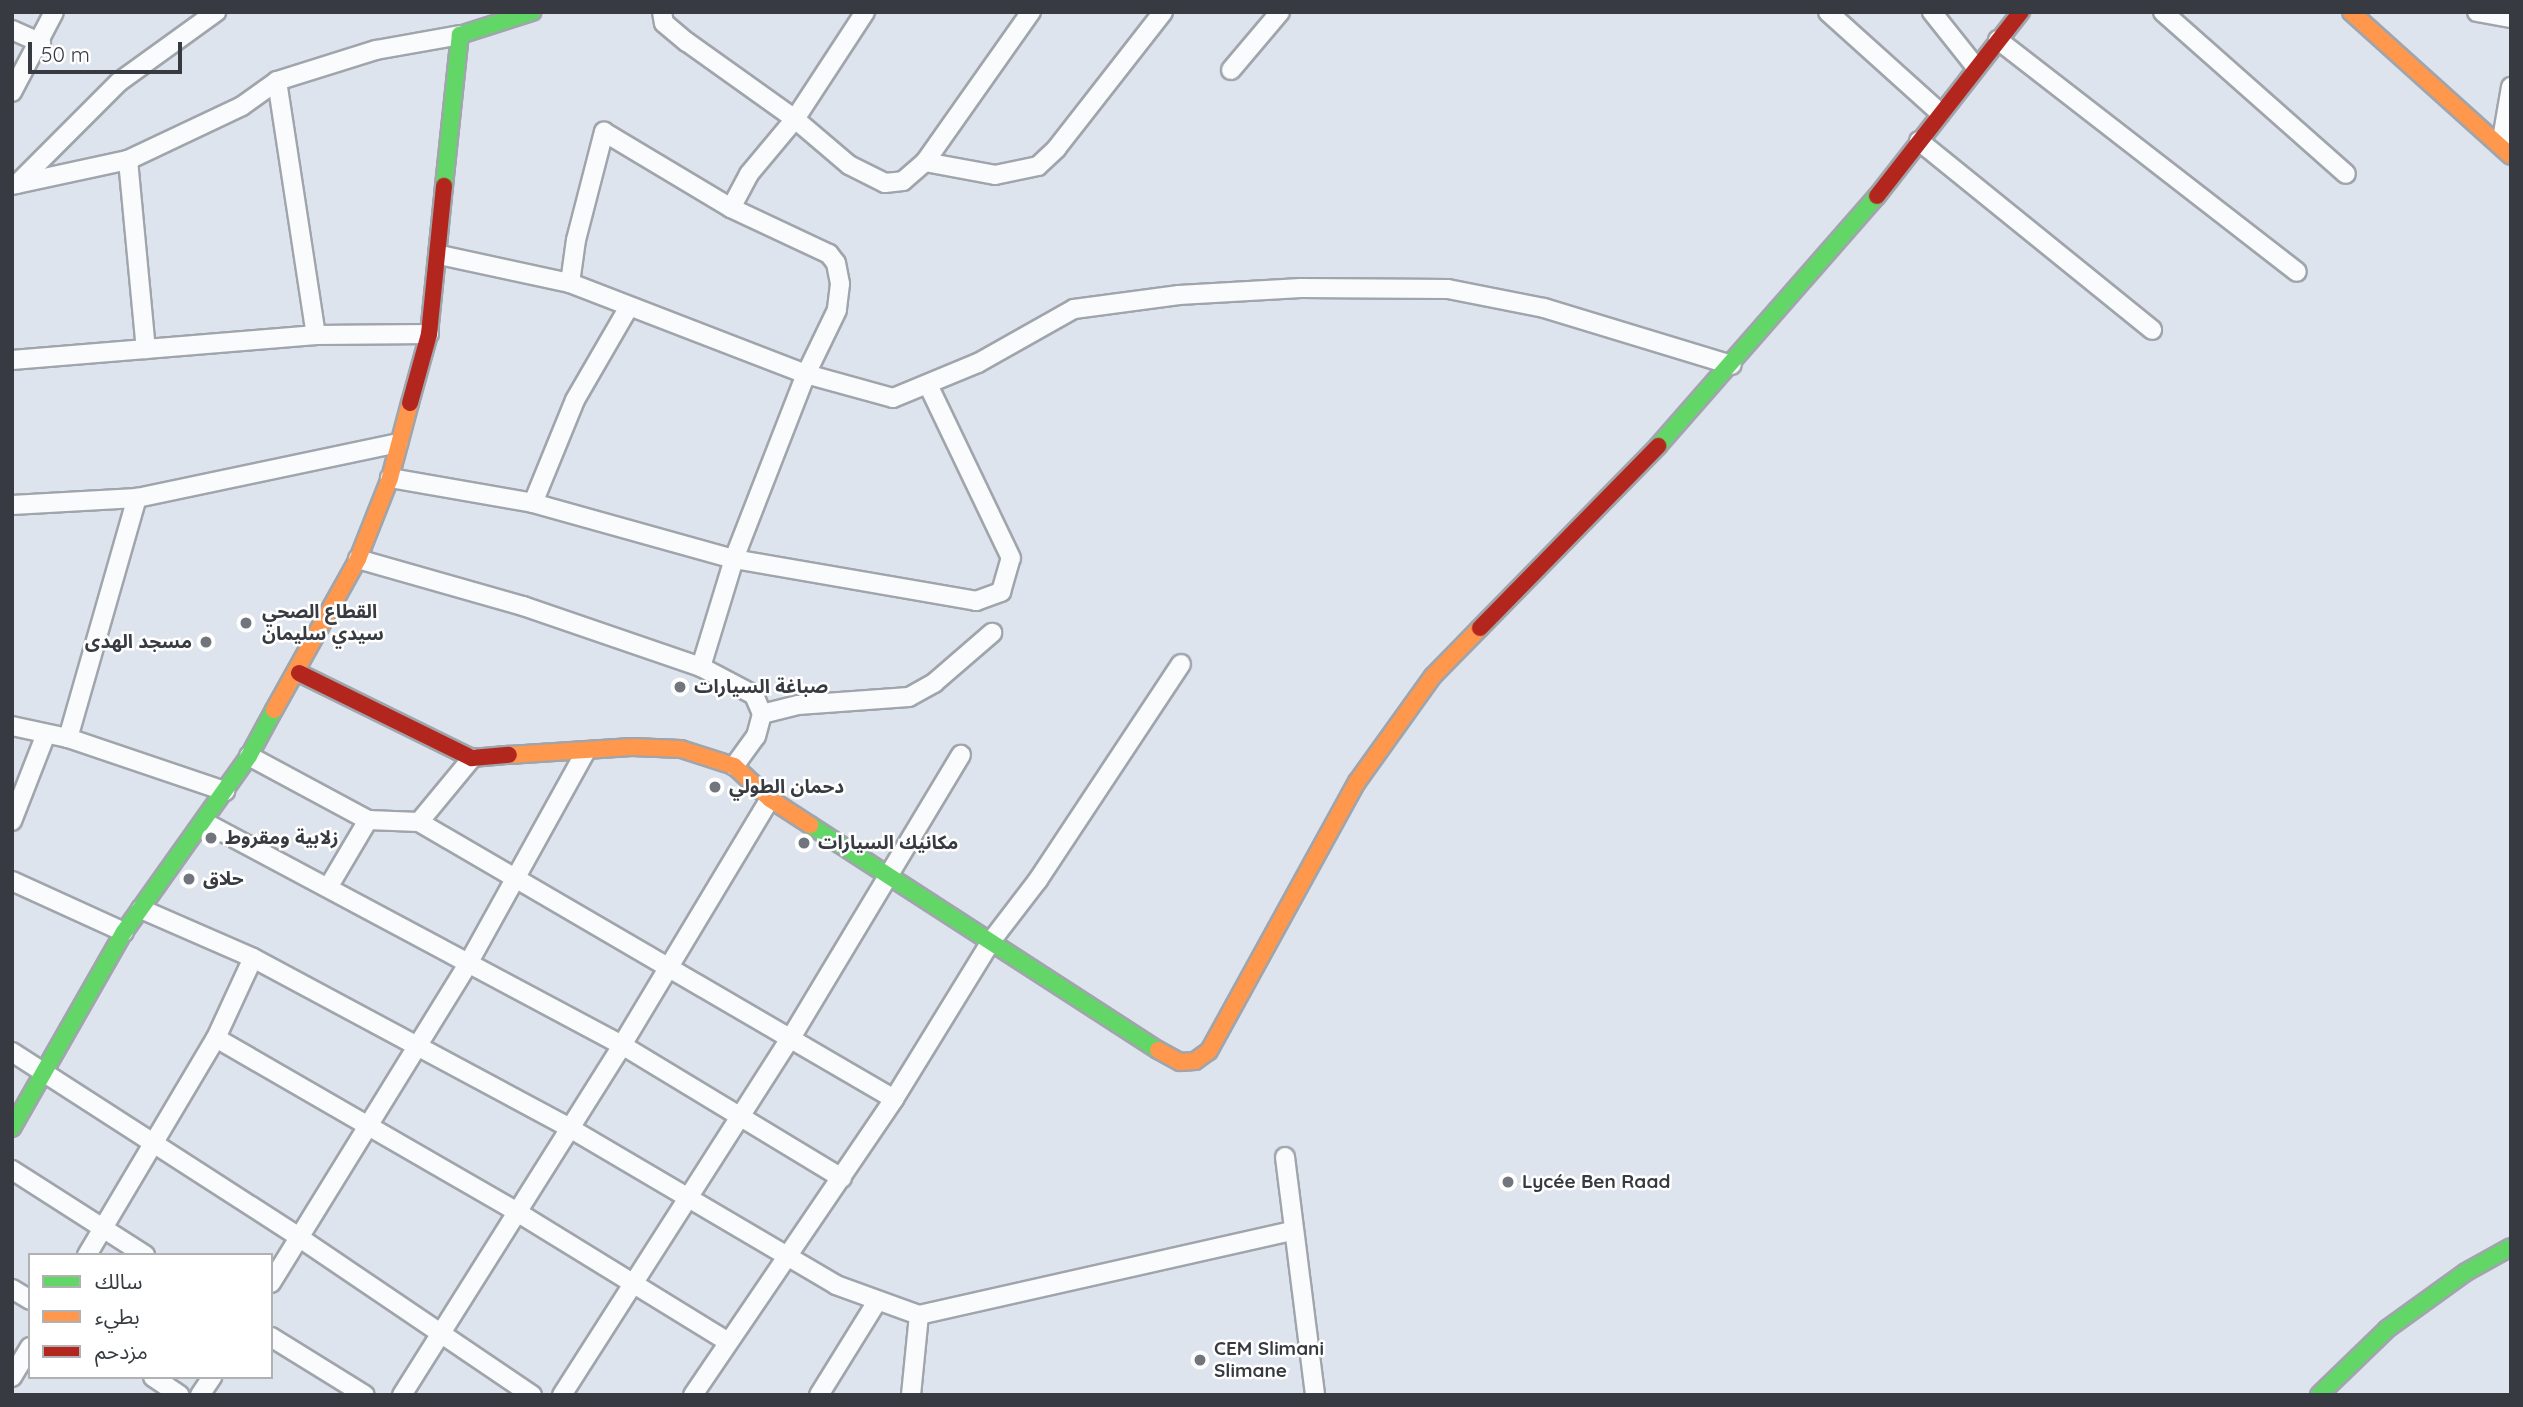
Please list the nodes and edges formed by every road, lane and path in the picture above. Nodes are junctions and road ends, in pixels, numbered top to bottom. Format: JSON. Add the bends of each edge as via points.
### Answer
{"nodes":[{"id":1,"x":54,"y":12,"type":"edge"},
{"id":2,"x":216,"y":12,"type":"edge"},
{"id":3,"x":532,"y":12,"type":"edge"},
{"id":4,"x":662,"y":12,"type":"edge"},
{"id":5,"x":865,"y":12,"type":"edge"},
{"id":6,"x":1031,"y":12,"type":"edge"},
{"id":7,"x":1163,"y":12,"type":"edge"},
{"id":8,"x":1280,"y":12,"type":"edge"},
{"id":9,"x":1828,"y":12,"type":"edge"},
{"id":10,"x":1932,"y":12,"type":"edge"},
{"id":11,"x":2021,"y":12,"type":"edge"},
{"id":12,"x":2163,"y":12,"type":"edge"},
{"id":13,"x":2351,"y":12,"type":"edge"},
{"id":14,"x":2477,"y":12,"type":"edge"},
{"id":15,"x":499,"y":17,"type":"edge"},
{"id":16,"x":2511,"y":18,"type":"edge"},
{"id":17,"x":12,"y":30,"type":"edge"},
{"id":18,"x":460,"y":35,"type":"junction"},
{"id":19,"x":1998,"y":40,"type":"junction"},
{"id":20,"x":41,"y":43,"type":"junction"},
{"id":21,"x":1975,"y":66,"type":"junction"},
{"id":22,"x":1231,"y":70,"type":"dead end"},
{"id":23,"x":277,"y":81,"type":"junction"},
{"id":24,"x":2511,"y":87,"type":"edge"},
{"id":25,"x":12,"y":92,"type":"edge"},
{"id":26,"x":1940,"y":113,"type":"junction"},
{"id":27,"x":795,"y":119,"type":"junction"},
{"id":28,"x":1919,"y":141,"type":"junction"},
{"id":29,"x":2506,"y":150,"type":"edge"},
{"id":30,"x":128,"y":160,"type":"junction"},
{"id":31,"x":925,"y":162,"type":"junction"},
{"id":32,"x":2346,"y":174,"type":"dead end"},
{"id":33,"x":15,"y":184,"type":"edge"},
{"id":34,"x":731,"y":208,"type":"junction"},
{"id":35,"x":440,"y":255,"type":"junction"},
{"id":36,"x":2297,"y":272,"type":"dead end"},
{"id":37,"x":570,"y":284,"type":"junction"},
{"id":38,"x":629,"y":307,"type":"junction"},
{"id":39,"x":2152,"y":330,"type":"dead end"},
{"id":40,"x":429,"y":334,"type":"junction"},
{"id":41,"x":316,"y":335,"type":"junction"},
{"id":42,"x":146,"y":349,"type":"junction"},
{"id":43,"x":12,"y":360,"type":"edge"},
{"id":44,"x":1732,"y":365,"type":"junction"},
{"id":45,"x":806,"y":374,"type":"junction"},
{"id":46,"x":928,"y":385,"type":"junction"},
{"id":47,"x":398,"y":443,"type":"junction"},
{"id":48,"x":390,"y":478,"type":"junction"},
{"id":49,"x":137,"y":498,"type":"junction"},
{"id":50,"x":533,"y":503,"type":"junction"},
{"id":51,"x":12,"y":505,"type":"edge"},
{"id":52,"x":358,"y":559,"type":"junction"},
{"id":53,"x":734,"y":559,"type":"junction"},
{"id":54,"x":992,"y":633,"type":"dead end"},
{"id":55,"x":1181,"y":664,"type":"dead end"},
{"id":56,"x":701,"y":667,"type":"junction"},
{"id":57,"x":299,"y":673,"type":"junction"},
{"id":58,"x":762,"y":714,"type":"junction"},
{"id":59,"x":12,"y":726,"type":"edge"},
{"id":60,"x":46,"y":734,"type":"junction"},
{"id":61,"x":68,"y":738,"type":"junction"},
{"id":62,"x":585,"y":752,"type":"junction"},
{"id":63,"x":961,"y":755,"type":"dead end"},
{"id":64,"x":249,"y":757,"type":"junction"},
{"id":65,"x":472,"y":758,"type":"junction"},
{"id":66,"x":734,"y":766,"type":"junction"},
{"id":67,"x":225,"y":791,"type":"junction"},
{"id":68,"x":770,"y":799,"type":"junction"},
{"id":69,"x":368,"y":820,"type":"junction"},
{"id":70,"x":12,"y":821,"type":"edge"},
{"id":71,"x":204,"y":822,"type":"junction"},
{"id":72,"x":419,"y":822,"type":"junction"},
{"id":73,"x":890,"y":876,"type":"junction"},
{"id":74,"x":12,"y":881,"type":"edge"},
{"id":75,"x":517,"y":881,"type":"junction"},
{"id":76,"x":329,"y":886,"type":"junction"},
{"id":77,"x":141,"y":909,"type":"junction"},
{"id":78,"x":124,"y":932,"type":"junction"},
{"id":79,"x":992,"y":940,"type":"junction"},
{"id":80,"x":253,"y":958,"type":"junction"},
{"id":81,"x":469,"y":962,"type":"junction"},
{"id":82,"x":668,"y":965,"type":"junction"},
{"id":83,"x":792,"y":1036,"type":"junction"},
{"id":84,"x":216,"y":1038,"type":"junction"},
{"id":85,"x":622,"y":1045,"type":"junction"},
{"id":86,"x":415,"y":1046,"type":"junction"},
{"id":87,"x":12,"y":1052,"type":"edge"},
{"id":88,"x":46,"y":1071,"type":"junction"},
{"id":89,"x":894,"y":1099,"type":"junction"},
{"id":90,"x":740,"y":1117,"type":"junction"},
{"id":91,"x":568,"y":1127,"type":"junction"},
{"id":92,"x":12,"y":1128,"type":"edge"},
{"id":93,"x":368,"y":1129,"type":"junction"},
{"id":94,"x":151,"y":1140,"type":"junction"},
{"id":95,"x":1285,"y":1157,"type":"dead end"},
{"id":96,"x":12,"y":1170,"type":"edge"},
{"id":97,"x":842,"y":1178,"type":"junction"},
{"id":98,"x":687,"y":1196,"type":"junction"},
{"id":99,"x":517,"y":1212,"type":"junction"},
{"id":100,"x":104,"y":1228,"type":"junction"},
{"id":101,"x":1293,"y":1231,"type":"junction"},
{"id":102,"x":297,"y":1236,"type":"junction"},
{"id":103,"x":2511,"y":1247,"type":"edge"},
{"id":104,"x":88,"y":1253,"type":"edge"},
{"id":105,"x":142,"y":1253,"type":"edge"},
{"id":106,"x":785,"y":1257,"type":"junction"},
{"id":107,"x":273,"y":1279,"type":"edge"},
{"id":108,"x":634,"y":1284,"type":"junction"},
{"id":109,"x":12,"y":1289,"type":"edge"},
{"id":110,"x":28,"y":1299,"type":"edge"},
{"id":111,"x":876,"y":1303,"type":"junction"},
{"id":112,"x":919,"y":1315,"type":"junction"},
{"id":113,"x":437,"y":1335,"type":"junction"},
{"id":114,"x":273,"y":1339,"type":"edge"},
{"id":115,"x":727,"y":1342,"type":"junction"},
{"id":116,"x":28,"y":1350,"type":"edge"},
{"id":117,"x":12,"y":1377,"type":"edge"},
{"id":118,"x":156,"y":1379,"type":"edge"},
{"id":119,"x":211,"y":1379,"type":"edge"},
{"id":120,"x":180,"y":1395,"type":"edge"},
{"id":121,"x":200,"y":1395,"type":"edge"},
{"id":122,"x":365,"y":1395,"type":"edge"},
{"id":123,"x":402,"y":1395,"type":"edge"},
{"id":124,"x":532,"y":1395,"type":"edge"},
{"id":125,"x":562,"y":1395,"type":"edge"},
{"id":126,"x":693,"y":1395,"type":"edge"},
{"id":127,"x":819,"y":1395,"type":"edge"},
{"id":128,"x":911,"y":1395,"type":"edge"},
{"id":129,"x":1315,"y":1395,"type":"edge"},
{"id":130,"x":2319,"y":1395,"type":"edge"}],
"edges":[{"from":1,"to":20,"type":"street"},
{"from":2,"to":33,"type":"street","via":[[119,82]]},
{"from":3,"to":15,"type":"street"},
{"from":4,"to":27,"type":"street","via":[[664,23],[687,43]]},
{"from":5,"to":27,"type":"street"},
{"from":6,"to":31,"type":"street"},
{"from":7,"to":31,"type":"street","via":[[1038,166],[995,175]]},
{"from":8,"to":22,"type":"street"},
{"from":9,"to":26,"type":"street"},
{"from":10,"to":21,"type":"street"},
{"from":11,"to":19,"type":"street"},
{"from":12,"to":32,"type":"street"},
{"from":13,"to":29,"type":"street"},
{"from":14,"to":16,"type":"street"},
{"from":15,"to":18,"type":"street"},
{"from":17,"to":20,"type":"street"},
{"from":18,"to":23,"type":"street","via":[[376,50]]},
{"from":18,"to":35,"type":"street"},
{"from":19,"to":21,"type":"street"},
{"from":19,"to":36,"type":"street"},
{"from":20,"to":25,"type":"street"},
{"from":21,"to":26,"type":"street"},
{"from":23,"to":30,"type":"street","via":[[242,106]]},
{"from":23,"to":41,"type":"street"},
{"from":24,"to":29,"type":"street"},
{"from":26,"to":28,"type":"street"},
{"from":27,"to":31,"type":"street","via":[[849,165],[885,183],[904,181]]},
{"from":27,"to":34,"type":"street","via":[[749,174]]},
{"from":28,"to":39,"type":"street"},
{"from":28,"to":44,"type":"street","via":[[1862,216]]},
{"from":30,"to":33,"type":"street"},
{"from":30,"to":42,"type":"street"},
{"from":34,"to":37,"type":"street","via":[[604,132],[576,240]]},
{"from":34,"to":45,"type":"street","via":[[829,254],[836,263],[840,284],[837,310]]},
{"from":35,"to":37,"type":"street"},
{"from":35,"to":40,"type":"street"},
{"from":37,"to":38,"type":"street"},
{"from":38,"to":45,"type":"street"},
{"from":38,"to":50,"type":"street","via":[[575,400]]},
{"from":40,"to":41,"type":"street"},
{"from":40,"to":47,"type":"street"},
{"from":41,"to":42,"type":"street"},
{"from":42,"to":43,"type":"street"},
{"from":44,"to":46,"type":"street","via":[[1544,308],[1448,289],[1367,286],[1180,295],[1074,309],[978,363]]},
{"from":44,"to":79,"type":"street","via":[[1687,417],[1433,676],[1357,782],[1209,1051],[1188,1062],[1167,1056]]},
{"from":45,"to":46,"type":"street","via":[[893,398]]},
{"from":45,"to":53,"type":"street"},
{"from":46,"to":53,"type":"street","via":[[1011,558],[1001,592],[976,601],[949,598]]},
{"from":47,"to":48,"type":"street"},
{"from":47,"to":49,"type":"street"},
{"from":48,"to":50,"type":"street"},
{"from":48,"to":52,"type":"street"},
{"from":49,"to":51,"type":"street"},
{"from":49,"to":61,"type":"street"},
{"from":50,"to":53,"type":"street"},
{"from":52,"to":56,"type":"street","via":[[523,606]]},
{"from":52,"to":57,"type":"street"},
{"from":53,"to":56,"type":"street"},
{"from":54,"to":58,"type":"street","via":[[934,684],[909,697],[798,705]]},
{"from":55,"to":79,"type":"street","via":[[1038,880]]},
{"from":56,"to":58,"type":"street","via":[[754,695]]},
{"from":57,"to":64,"type":"street"},
{"from":57,"to":65,"type":"street"},
{"from":58,"to":66,"type":"street","via":[[755,736]]},
{"from":59,"to":60,"type":"street"},
{"from":60,"to":61,"type":"street"},
{"from":60,"to":70,"type":"street"},
{"from":61,"to":67,"type":"street"},
{"from":62,"to":65,"type":"street"},
{"from":62,"to":66,"type":"street","via":[[632,747],[681,750]]},
{"from":62,"to":75,"type":"street"},
{"from":63,"to":73,"type":"street"},
{"from":64,"to":67,"type":"street"},
{"from":64,"to":69,"type":"street"},
{"from":65,"to":72,"type":"street"},
{"from":66,"to":68,"type":"street"},
{"from":67,"to":71,"type":"street"},
{"from":68,"to":73,"type":"street"},
{"from":68,"to":82,"type":"street"},
{"from":69,"to":72,"type":"street"},
{"from":69,"to":76,"type":"street"},
{"from":71,"to":76,"type":"street"},
{"from":71,"to":77,"type":"street"},
{"from":72,"to":75,"type":"street"},
{"from":73,"to":79,"type":"street"},
{"from":73,"to":83,"type":"street"},
{"from":74,"to":78,"type":"street"},
{"from":75,"to":81,"type":"street"},
{"from":75,"to":82,"type":"street"},
{"from":76,"to":81,"type":"street"},
{"from":77,"to":78,"type":"street"},
{"from":77,"to":80,"type":"street"},
{"from":78,"to":88,"type":"street"},
{"from":79,"to":89,"type":"street"},
{"from":80,"to":84,"type":"street"},
{"from":80,"to":86,"type":"street"},
{"from":81,"to":85,"type":"street"},
{"from":81,"to":86,"type":"street"},
{"from":82,"to":83,"type":"street"},
{"from":82,"to":85,"type":"street"},
{"from":83,"to":89,"type":"street"},
{"from":83,"to":90,"type":"street"},
{"from":84,"to":93,"type":"street"},
{"from":84,"to":94,"type":"street"},
{"from":85,"to":90,"type":"street"},
{"from":85,"to":91,"type":"street"},
{"from":86,"to":91,"type":"street"},
{"from":86,"to":93,"type":"street"},
{"from":87,"to":88,"type":"street"},
{"from":88,"to":92,"type":"street"},
{"from":88,"to":94,"type":"street"},
{"from":89,"to":97,"type":"street"},
{"from":90,"to":97,"type":"street"},
{"from":90,"to":98,"type":"street"},
{"from":91,"to":98,"type":"street"},
{"from":91,"to":99,"type":"street"},
{"from":93,"to":99,"type":"street"},
{"from":93,"to":102,"type":"street"},
{"from":94,"to":100,"type":"street"},
{"from":94,"to":102,"type":"street"},
{"from":95,"to":101,"type":"street"},
{"from":96,"to":100,"type":"street"},
{"from":97,"to":106,"type":"street"},
{"from":98,"to":106,"type":"street"},
{"from":98,"to":108,"type":"street"},
{"from":99,"to":108,"type":"street"},
{"from":99,"to":113,"type":"street"},
{"from":100,"to":104,"type":"street"},
{"from":100,"to":105,"type":"street"},
{"from":101,"to":112,"type":"street"},
{"from":101,"to":129,"type":"street"},
{"from":102,"to":107,"type":"street"},
{"from":102,"to":113,"type":"street"},
{"from":103,"to":130,"type":"street","via":[[2466,1272],[2387,1329]]},
{"from":106,"to":111,"type":"street"},
{"from":106,"to":115,"type":"street"},
{"from":108,"to":115,"type":"street"},
{"from":108,"to":125,"type":"street"},
{"from":109,"to":110,"type":"street"},
{"from":111,"to":112,"type":"street"},
{"from":111,"to":127,"type":"street"},
{"from":112,"to":128,"type":"street"},
{"from":113,"to":123,"type":"street"},
{"from":113,"to":124,"type":"street"},
{"from":114,"to":122,"type":"street"},
{"from":115,"to":126,"type":"street"},
{"from":116,"to":117,"type":"street"},
{"from":118,"to":120,"type":"street"},
{"from":119,"to":121,"type":"street"}]}
